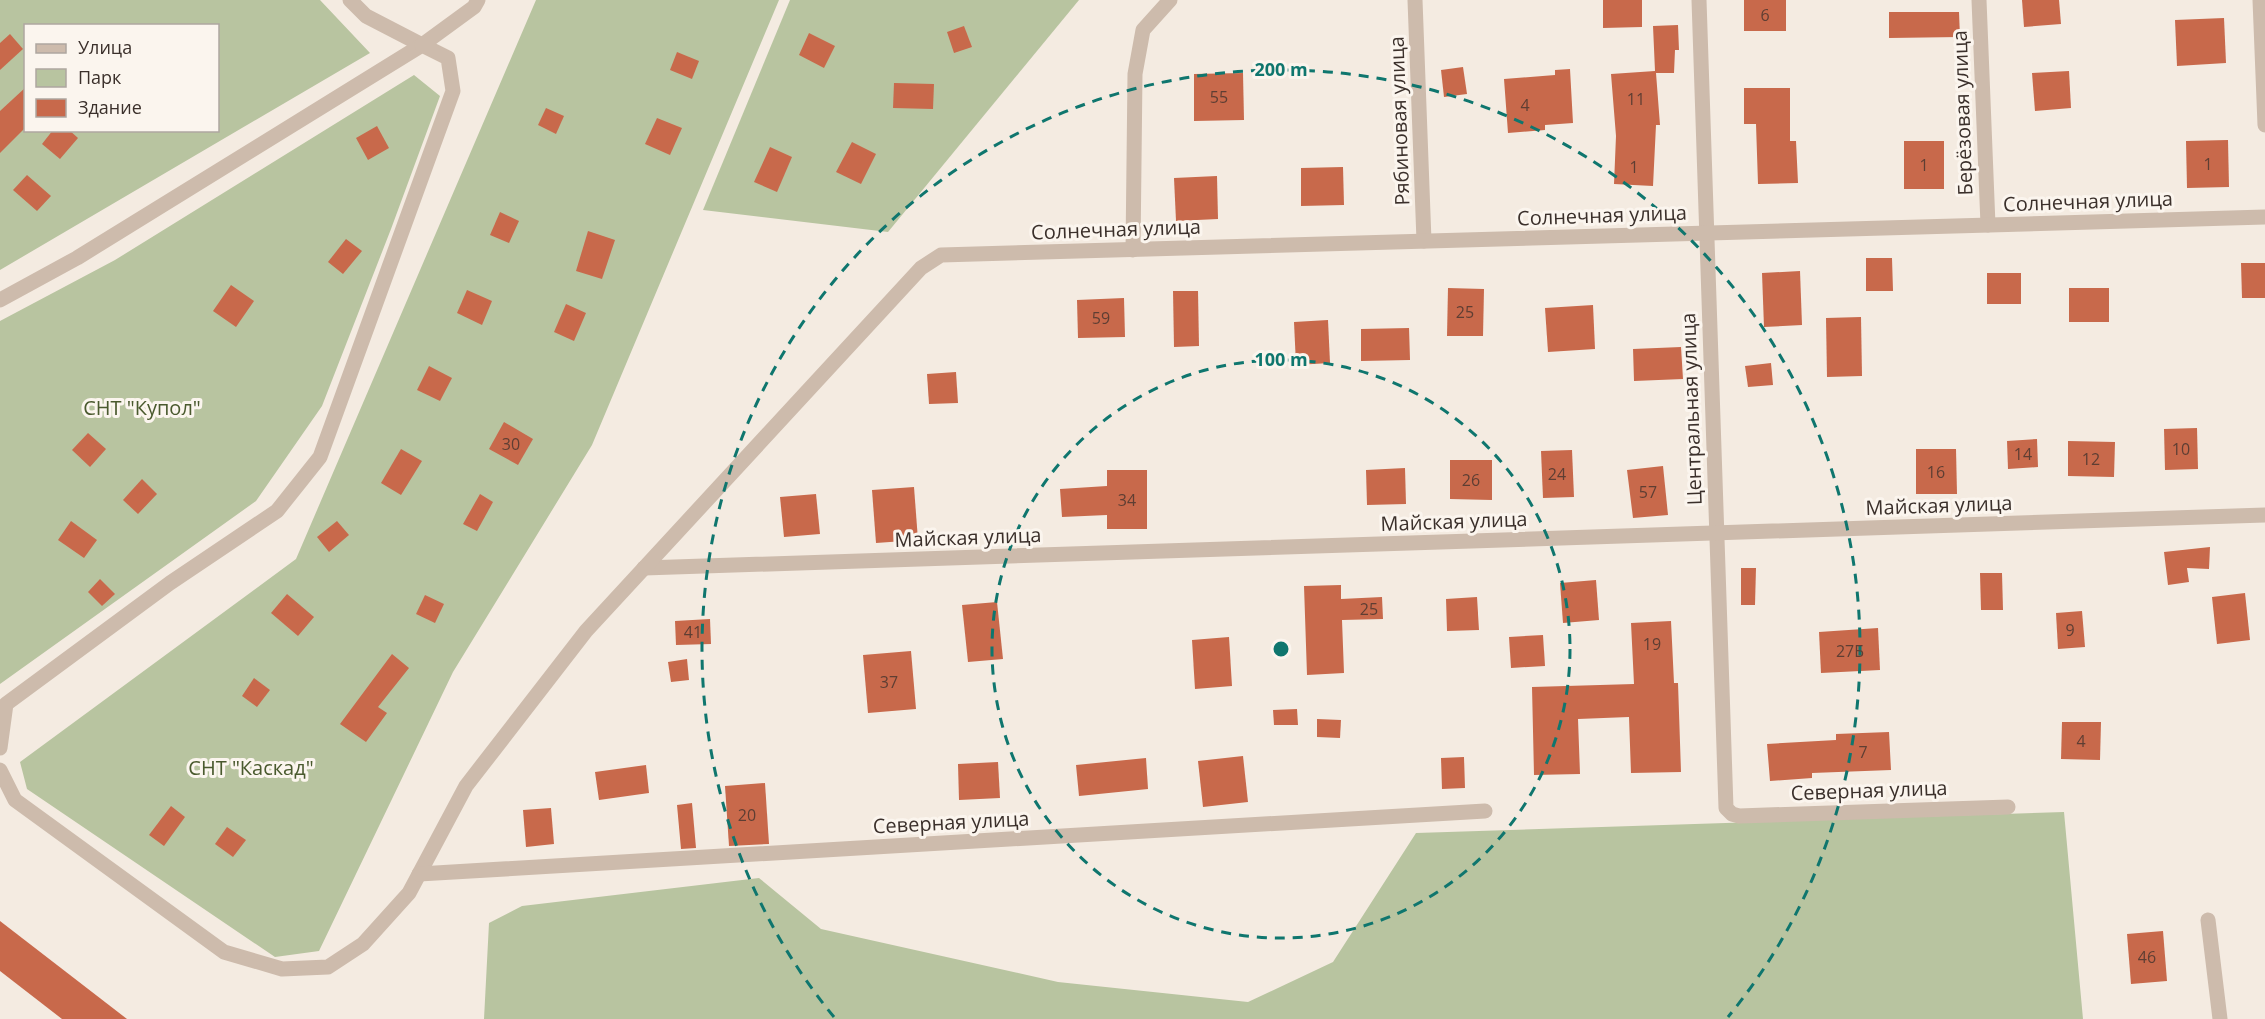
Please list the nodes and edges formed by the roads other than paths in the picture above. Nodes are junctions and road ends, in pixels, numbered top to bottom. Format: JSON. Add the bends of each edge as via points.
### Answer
{"nodes":[{"id":1,"x":350,"y":0,"type":"edge"},
{"id":2,"x":478,"y":0,"type":"edge"},
{"id":3,"x":1170,"y":0,"type":"edge"},
{"id":4,"x":1415,"y":0,"type":"edge"},
{"id":5,"x":1699,"y":0,"type":"edge"},
{"id":6,"x":1979,"y":0,"type":"edge"},
{"id":7,"x":2260,"y":0,"type":"edge"},
{"id":8,"x":422,"y":45,"type":"junction"},
{"id":9,"x":2265,"y":125,"type":"edge"},
{"id":10,"x":2265,"y":217,"type":"edge"},
{"id":11,"x":1988,"y":225,"type":"junction"},
{"id":12,"x":1706,"y":233,"type":"junction"},
{"id":13,"x":1424,"y":241,"type":"junction"},
{"id":14,"x":1133,"y":250,"type":"junction"},
{"id":15,"x":0,"y":300,"type":"edge"},
{"id":16,"x":2265,"y":515,"type":"edge"},
{"id":17,"x":1716,"y":534,"type":"junction"},
{"id":18,"x":644,"y":568,"type":"junction"},
{"id":19,"x":0,"y":748,"type":"edge"},
{"id":20,"x":0,"y":771,"type":"edge"},
{"id":21,"x":2008,"y":807,"type":"dead end"},
{"id":22,"x":1485,"y":811,"type":"dead end"},
{"id":23,"x":1732,"y":814,"type":"joint"},
{"id":24,"x":419,"y":874,"type":"junction"},
{"id":25,"x":2208,"y":920,"type":"dead end"},
{"id":26,"x":2220,"y":1019,"type":"edge"}],
"edges":[{"from":1,"to":8,"type":"street","via":[[366,16]]},
{"from":2,"to":8,"type":"street"},
{"from":3,"to":14,"type":"street","via":[[1143,30],[1135,74]]},
{"from":4,"to":13,"type":"street","name":"Рябиновая улица"},
{"from":5,"to":12,"type":"street","name":"Центральная улица"},
{"from":6,"to":11,"type":"street","name":"Берёзовая улица"},
{"from":7,"to":9,"type":"street"},
{"from":8,"to":15,"type":"street","via":[[77,258]]},
{"from":8,"to":19,"type":"street","via":[[448,58],[453,91],[320,457],[277,511],[170,583],[6,704]]},
{"from":10,"to":11,"type":"street","name":"Солнечная улица"},
{"from":11,"to":12,"type":"street","name":"Солнечная улица"},
{"from":12,"to":13,"type":"street","name":"Солнечная улица"},
{"from":12,"to":17,"type":"street","name":"Центральная улица"},
{"from":13,"to":14,"type":"street","name":"Солнечная улица"},
{"from":14,"to":18,"type":"street","name":"Солнечная улица","via":[[941,255],[921,268]]},
{"from":16,"to":17,"type":"street","name":"Майская улица"},
{"from":17,"to":18,"type":"street","name":"Майская улица"},
{"from":17,"to":23,"type":"street","name":"Центральная улица","via":[[1725,801]]},
{"from":18,"to":24,"type":"street","via":[[586,631],[466,786]]},
{"from":20,"to":24,"type":"street","via":[[15,800],[224,952],[282,969],[328,967],[363,944],[409,893]]},
{"from":21,"to":23,"type":"street","name":"Северная улица"},
{"from":22,"to":24,"type":"street","name":"Северная улица"},
{"from":25,"to":26,"type":"street"}]}
